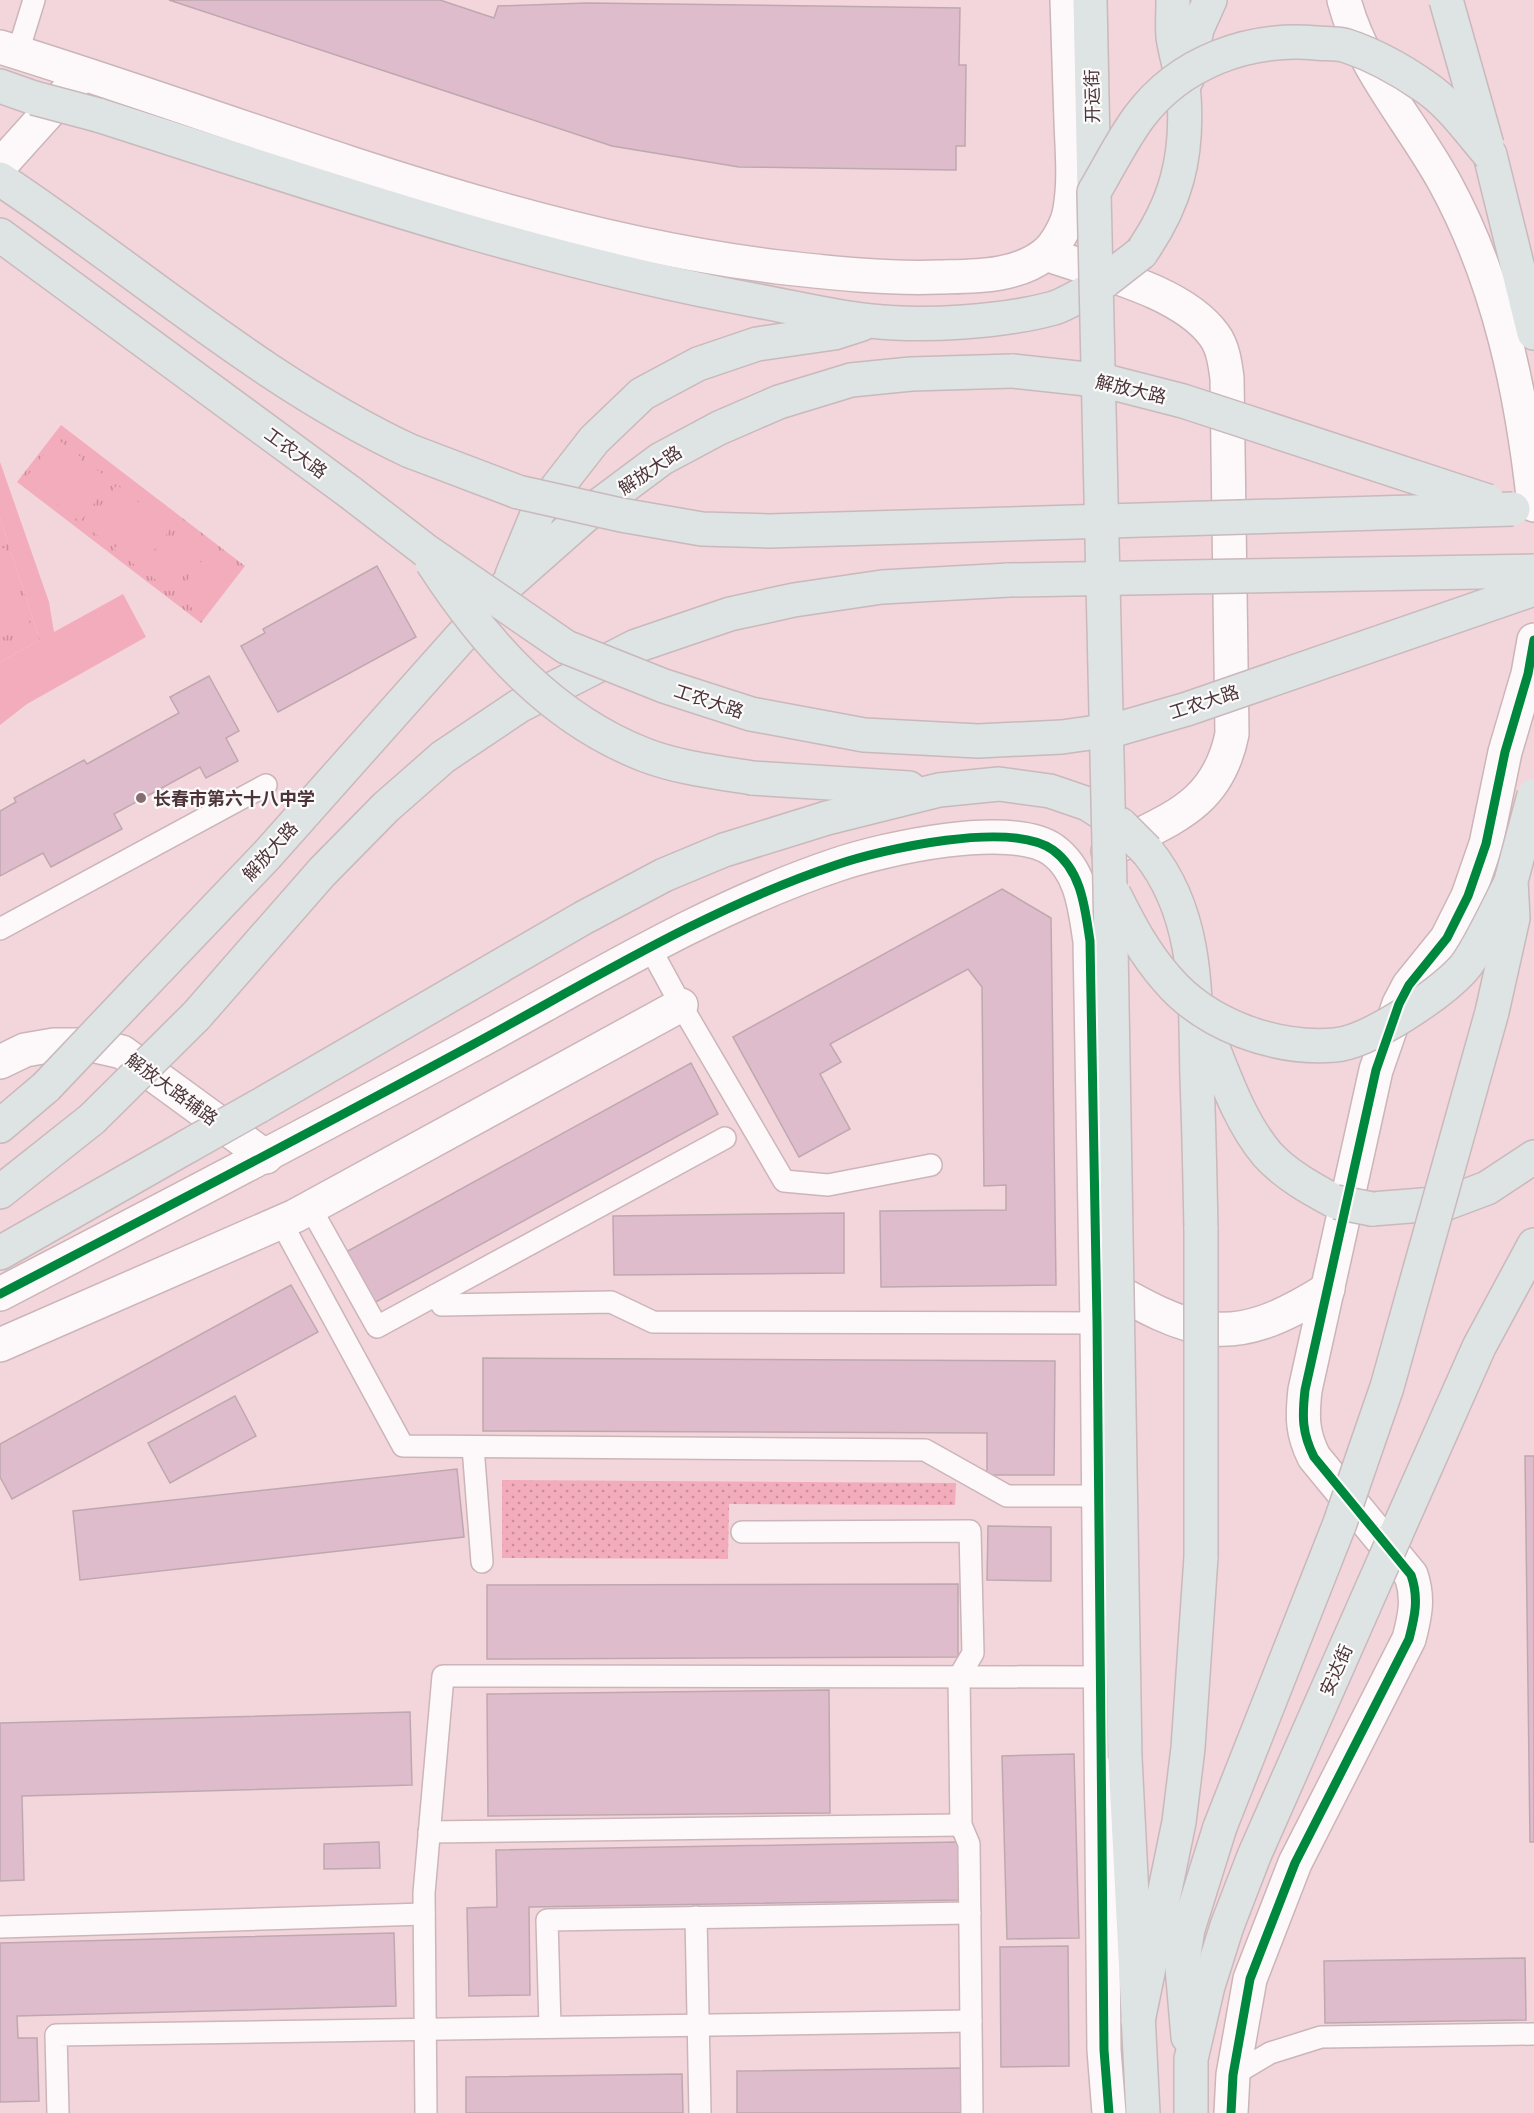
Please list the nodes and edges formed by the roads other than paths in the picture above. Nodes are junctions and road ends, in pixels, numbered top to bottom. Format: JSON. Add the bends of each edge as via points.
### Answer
{"nodes":[{"id":1,"x":34,"y":0,"type":"edge"},
{"id":2,"x":1067,"y":0,"type":"edge"},
{"id":3,"x":1090,"y":0,"type":"edge"},
{"id":4,"x":1173,"y":0,"type":"edge"},
{"id":5,"x":1210,"y":0,"type":"edge"},
{"id":6,"x":1344,"y":0,"type":"edge"},
{"id":7,"x":1446,"y":0,"type":"edge"},
{"id":8,"x":9,"y":50,"type":"edge"},
{"id":9,"x":84,"y":73,"type":"junction"},
{"id":10,"x":0,"y":86,"type":"edge"},
{"id":11,"x":1184,"y":95,"type":"junction"},
{"id":12,"x":1490,"y":155,"type":"junction"},
{"id":13,"x":4,"y":177,"type":"edge"},
{"id":14,"x":1094,"y":192,"type":"junction"},
{"id":15,"x":0,"y":235,"type":"edge"},
{"id":16,"x":1046,"y":254,"type":"junction"},
{"id":17,"x":872,"y":321,"type":"junction"},
{"id":18,"x":1534,"y":333,"type":"edge"},
{"id":19,"x":1527,"y":508,"type":"edge"},
{"id":20,"x":425,"y":550,"type":"junction"},
{"id":21,"x":1534,"y":571,"type":"edge"},
{"id":22,"x":509,"y":583,"type":"junction"},
{"id":23,"x":1534,"y":589,"type":"edge"},
{"id":24,"x":1534,"y":640,"type":"edge"},
{"id":25,"x":266,"y":785,"type":"dead end"},
{"id":26,"x":939,"y":790,"type":"junction"},
{"id":27,"x":1534,"y":795,"type":"edge"},
{"id":28,"x":1072,"y":870,"type":"junction"},
{"id":29,"x":1511,"y":881,"type":"junction"},
{"id":30,"x":1110,"y":887,"type":"junction"},
{"id":31,"x":0,"y":929,"type":"edge"},
{"id":32,"x":650,"y":948,"type":"junction"},
{"id":33,"x":681,"y":1005,"type":"junction"},
{"id":34,"x":1196,"y":1005,"type":"junction"},
{"id":35,"x":0,"y":1062,"type":"edge"},
{"id":36,"x":0,"y":1126,"type":"edge"},
{"id":37,"x":725,"y":1137,"type":"dead end"},
{"id":38,"x":266,"y":1156,"type":"junction"},
{"id":39,"x":1534,"y":1157,"type":"edge"},
{"id":40,"x":931,"y":1166,"type":"dead end"},
{"id":41,"x":0,"y":1192,"type":"edge"},
{"id":42,"x":310,"y":1207,"type":"junction"},
{"id":43,"x":281,"y":1222,"type":"junction"},
{"id":44,"x":1534,"y":1245,"type":"edge"},
{"id":45,"x":0,"y":1252,"type":"edge"},
{"id":46,"x":1097,"y":1280,"type":"junction"},
{"id":47,"x":1328,"y":1289,"type":"junction"},
{"id":48,"x":0,"y":1294,"type":"edge"},
{"id":49,"x":436,"y":1294,"type":"junction"},
{"id":50,"x":1097,"y":1323,"type":"junction"},
{"id":51,"x":0,"y":1345,"type":"edge"},
{"id":52,"x":473,"y":1447,"type":"junction"},
{"id":53,"x":1099,"y":1496,"type":"junction"},
{"id":54,"x":742,"y":1532,"type":"dead end"},
{"id":55,"x":482,"y":1562,"type":"dead end"},
{"id":56,"x":959,"y":1677,"type":"junction"},
{"id":57,"x":1100,"y":1677,"type":"junction"},
{"id":58,"x":961,"y":1825,"type":"junction"},
{"id":59,"x":429,"y":1832,"type":"junction"},
{"id":60,"x":970,"y":1913,"type":"junction"},
{"id":61,"x":424,"y":1914,"type":"junction"},
{"id":62,"x":696,"y":1917,"type":"junction"},
{"id":63,"x":0,"y":1927,"type":"edge"},
{"id":64,"x":971,"y":2021,"type":"junction"},
{"id":65,"x":1138,"y":2021,"type":"junction"},
{"id":66,"x":698,"y":2025,"type":"junction"},
{"id":67,"x":550,"y":2027,"type":"junction"},
{"id":68,"x":425,"y":2028,"type":"junction"},
{"id":69,"x":1534,"y":2034,"type":"edge"},
{"id":70,"x":1191,"y":2059,"type":"junction"},
{"id":71,"x":1233,"y":2075,"type":"junction"},
{"id":72,"x":58,"y":2113,"type":"edge"},
{"id":73,"x":426,"y":2113,"type":"edge"},
{"id":74,"x":700,"y":2113,"type":"edge"},
{"id":75,"x":972,"y":2113,"type":"edge"},
{"id":76,"x":1109,"y":2113,"type":"edge"},
{"id":77,"x":1143,"y":2113,"type":"edge"},
{"id":78,"x":1191,"y":2113,"type":"edge"},
{"id":79,"x":1231,"y":2113,"type":"edge"}],
"edges":[{"from":1,"to":8,"type":"lane"},
{"from":2,"to":16,"type":"street","via":[[1073,178],[1070,213]]},
{"from":3,"to":14,"type":"main road","name":"开运街"},
{"from":4,"to":11,"type":"main road","via":[[1173,35]]},
{"from":5,"to":11,"type":"main road","via":[[1197,29]]},
{"from":6,"to":19,"type":"street","via":[[1368,65],[1446,184],[1495,296],[1514,376]]},
{"from":7,"to":12,"type":"main road","bridge":true},
{"from":8,"to":9,"type":"street"},
{"from":9,"to":13,"type":"street"},
{"from":9,"to":16,"type":"street","via":[[446,193],[704,258],[829,273],[916,278],[1021,269]]},
{"from":10,"to":17,"type":"main road","bridge":true,"via":[[455,229],[699,290]]},
{"from":11,"to":17,"type":"main road","bridge":true,"via":[[1184,155],[1160,226],[1141,253],[1105,281],[1056,307],[1002,318]]},
{"from":12,"to":14,"type":"main road","bridge":true,"via":[[1426,87],[1384,62],[1346,45],[1289,40],[1244,47],[1199,64],[1139,117]]},
{"from":12,"to":18,"type":"main road"},
{"from":13,"to":19,"type":"main road","bridge":true,"via":[[278,377],[380,438],[518,492],[621,515],[702,529],[769,531]]},
{"from":14,"to":30,"type":"main road","name":"开运街","bridge":true},
{"from":15,"to":20,"type":"main road","name":"工农大路","bridge":true},
{"from":16,"to":28,"type":"street","via":[[1153,292],[1199,318],[1215,336],[1227,378],[1232,734],[1223,769],[1213,786],[1189,807]]},
{"from":17,"to":22,"type":"main road","via":[[834,333],[757,344],[698,364],[642,394],[594,440],[538,513]]},
{"from":19,"to":22,"type":"main road","name":"解放大路","bridge":true,"via":[[1184,401],[1106,381],[1013,371],[911,374],[851,380],[779,402],[719,428],[661,459],[586,515]]},
{"from":20,"to":23,"type":"main road","name":"工农大路","bridge":true,"via":[[566,647],[664,686],[751,714],[864,735],[978,741],[1062,737],[1118,729],[1187,709]]},
{"from":20,"to":26,"type":"main road","bridge":true,"via":[[460,606],[506,660],[562,710],[599,734],[645,755],[693,769],[752,778]]},
{"from":21,"to":41,"type":"main road","bridge":true,"via":[[1009,580],[882,587],[730,614],[636,646],[519,706],[443,757],[386,807],[322,872],[196,1016],[92,1119]]},
{"from":22,"to":36,"type":"main road","name":"解放大路","bridge":true,"via":[[266,856],[46,1087]]},
{"from":24,"to":47,"type":"street","via":[[1486,844],[1468,896],[1447,938],[1409,985],[1376,1070]]},
{"from":25,"to":31,"type":"lane"},
{"from":26,"to":34,"type":"main road","bridge":true,"via":[[999,784],[1050,791],[1088,804],[1121,825],[1165,873],[1178,904],[1190,944]]},
{"from":26,"to":45,"type":"main road","bridge":true,"via":[[724,850],[663,875]]},
{"from":27,"to":29,"type":"main road","bridge":true},
{"from":28,"to":32,"type":"street","via":[[1052,849],[1018,839],[915,843],[794,881]]},
{"from":28,"to":46,"type":"street","via":[[1083,898],[1090,941]]},
{"from":29,"to":30,"type":"main road","bridge":true,"via":[[1464,968],[1430,997],[1376,1032],[1336,1045],[1288,1043],[1218,1021],[1168,981],[1137,940]]},
{"from":29,"to":70,"type":"main road","bridge":true,"via":[[1513,918],[1491,1012],[1387,1387],[1340,1523],[1220,1827],[1188,1929],[1182,1967]]},
{"from":30,"to":65,"type":"main road","name":"开运街","bridge":true,"via":[[1125,1758]]},
{"from":32,"to":33,"type":"lane"},
{"from":32,"to":38,"type":"street"},
{"from":33,"to":40,"type":"lane","via":[[784,1181],[828,1185]]},
{"from":33,"to":42,"type":"street"},
{"from":34,"to":39,"type":"main road","bridge":true,"via":[[1245,1122],[1268,1155],[1300,1182],[1336,1202],[1372,1209],[1447,1203],[1487,1188]]},
{"from":34,"to":65,"type":"main road","bridge":true,"via":[[1201,1557],[1179,1822]]},
{"from":35,"to":38,"type":"street","name":"解放大路辅路","via":[[25,1050],[54,1045],[91,1045],[122,1052]]},
{"from":37,"to":49,"type":"lane"},
{"from":38,"to":48,"type":"street"},
{"from":42,"to":43,"type":"street"},
{"from":42,"to":49,"type":"lane","via":[[377,1326]]},
{"from":43,"to":51,"type":"street"},
{"from":43,"to":52,"type":"lane","via":[[403,1446]]},
{"from":44,"to":70,"type":"main road","name":"安达街","bridge":true,"via":[[1479,1347],[1254,1856],[1208,1986]]},
{"from":46,"to":47,"type":"street","via":[[1163,1316],[1210,1330],[1260,1324],[1297,1309]]},
{"from":46,"to":50,"type":"street"},
{"from":47,"to":71,"type":"street","via":[[1305,1390],[1301,1422],[1306,1441],[1314,1457],[1411,1575],[1417,1590],[1416,1610],[1409,1639],[1295,1863],[1271,1921],[1250,1979]]},
{"from":49,"to":50,"type":"lane","via":[[442,1305],[611,1302],[653,1322]]},
{"from":50,"to":53,"type":"street"},
{"from":52,"to":53,"type":"lane","via":[[925,1450],[1007,1496]]},
{"from":52,"to":55,"type":"lane"},
{"from":53,"to":57,"type":"street"},
{"from":54,"to":56,"type":"lane","via":[[970,1531],[973,1653]]},
{"from":56,"to":57,"type":"lane"},
{"from":56,"to":58,"type":"lane"},
{"from":56,"to":59,"type":"lane","via":[[443,1676]]},
{"from":57,"to":76,"type":"street","via":[[1104,2050]]},
{"from":58,"to":59,"type":"lane"},
{"from":58,"to":60,"type":"lane","via":[[969,1844]]},
{"from":59,"to":61,"type":"lane"},
{"from":60,"to":62,"type":"lane"},
{"from":60,"to":64,"type":"lane"},
{"from":61,"to":63,"type":"lane"},
{"from":61,"to":68,"type":"lane"},
{"from":62,"to":66,"type":"lane"},
{"from":62,"to":67,"type":"lane","via":[[547,1920]]},
{"from":64,"to":66,"type":"lane"},
{"from":64,"to":75,"type":"lane"},
{"from":65,"to":77,"type":"main road"},
{"from":66,"to":67,"type":"lane"},
{"from":66,"to":74,"type":"lane"},
{"from":67,"to":68,"type":"lane"},
{"from":68,"to":72,"type":"lane","via":[[56,2036]]},
{"from":68,"to":73,"type":"lane"},
{"from":69,"to":71,"type":"lane","via":[[1322,2037],[1270,2053]]},
{"from":70,"to":78,"type":"main road","name":"安达街"},
{"from":71,"to":79,"type":"street"}]}
